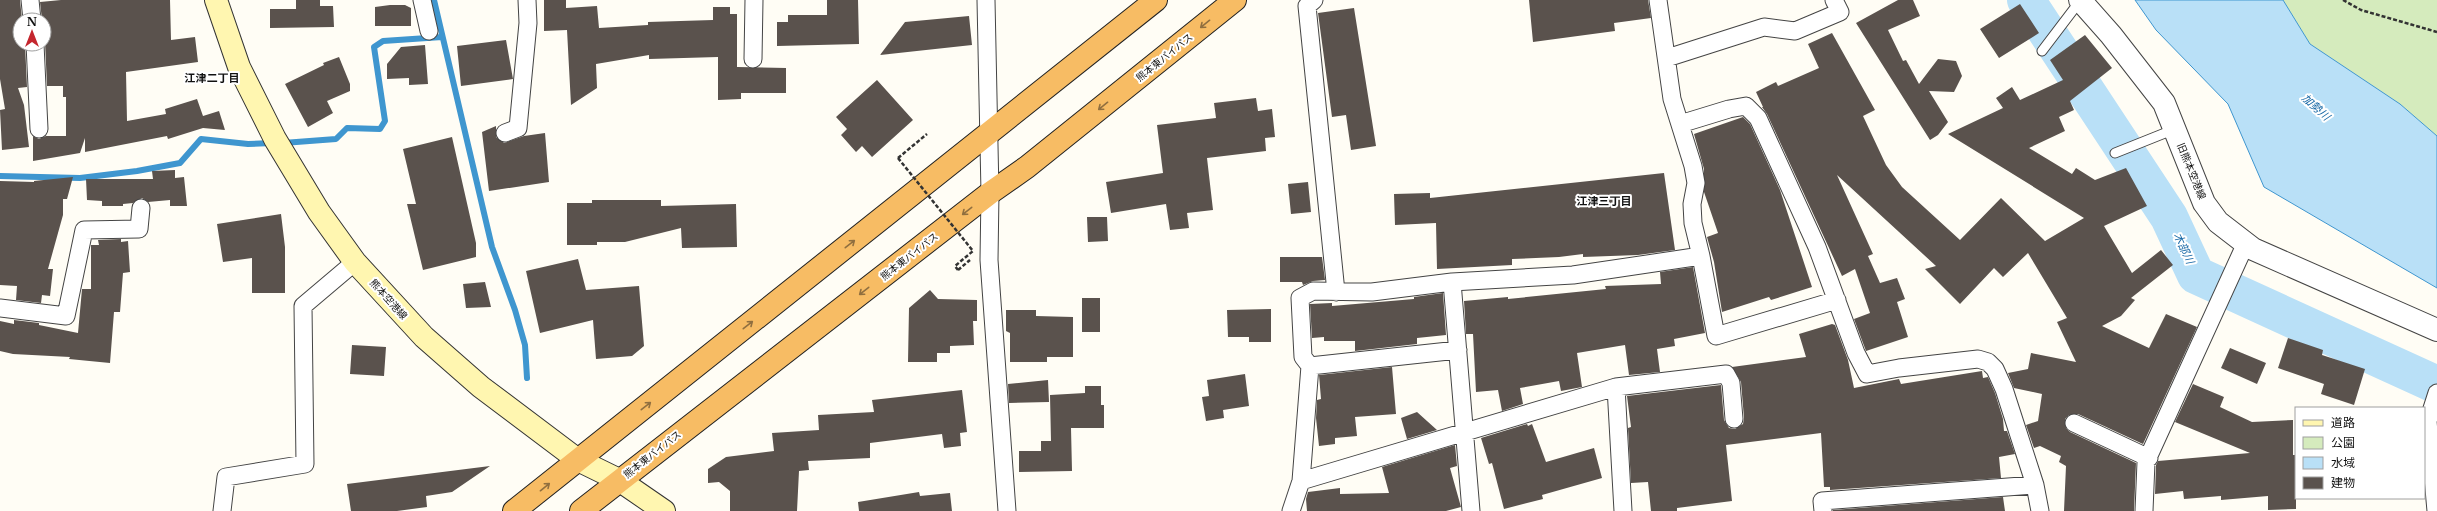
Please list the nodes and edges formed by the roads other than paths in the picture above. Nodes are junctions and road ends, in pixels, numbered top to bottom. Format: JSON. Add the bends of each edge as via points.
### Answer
{"nodes":[{"id":1,"x":30,"y":0,"type":"edge"},
{"id":2,"x":216,"y":0,"type":"edge"},
{"id":3,"x":422,"y":0,"type":"edge"},
{"id":4,"x":527,"y":0,"type":"edge"},
{"id":5,"x":754,"y":0,"type":"edge"},
{"id":6,"x":986,"y":0,"type":"edge"},
{"id":7,"x":1156,"y":0,"type":"edge"},
{"id":8,"x":1235,"y":0,"type":"edge"},
{"id":9,"x":1314,"y":0,"type":"edge"},
{"id":10,"x":1658,"y":0,"type":"edge"},
{"id":11,"x":1834,"y":0,"type":"edge"},
{"id":12,"x":2080,"y":1,"type":"edge"},
{"id":13,"x":31,"y":12,"type":"edge"},
{"id":14,"x":429,"y":31,"type":"dead end"},
{"id":15,"x":2042,"y":51,"type":"dead end"},
{"id":16,"x":35,"y":52,"type":"edge"},
{"id":17,"x":1666,"y":58,"type":"junction"},
{"id":18,"x":753,"y":59,"type":"dead end"},
{"id":19,"x":1680,"y":124,"type":"junction"},
{"id":20,"x":39,"y":129,"type":"dead end"},
{"id":21,"x":2175,"y":129,"type":"junction"},
{"id":22,"x":505,"y":134,"type":"dead end"},
{"id":23,"x":989,"y":134,"type":"junction"},
{"id":24,"x":2115,"y":153,"type":"dead end"},
{"id":25,"x":990,"y":193,"type":"junction"},
{"id":26,"x":141,"y":208,"type":"dead end"},
{"id":27,"x":2246,"y":243,"type":"junction"},
{"id":28,"x":1701,"y":256,"type":"junction"},
{"id":29,"x":355,"y":262,"type":"junction"},
{"id":30,"x":1452,"y":282,"type":"junction"},
{"id":31,"x":1336,"y":292,"type":"junction"},
{"id":32,"x":1836,"y":300,"type":"junction"},
{"id":33,"x":0,"y":308,"type":"edge"},
{"id":34,"x":2437,"y":330,"type":"edge"},
{"id":35,"x":1458,"y":350,"type":"junction"},
{"id":36,"x":1310,"y":366,"type":"junction"},
{"id":37,"x":1616,"y":386,"type":"junction"},
{"id":38,"x":2437,"y":393,"type":"edge"},
{"id":39,"x":1734,"y":419,"type":"dead end"},
{"id":40,"x":2074,"y":423,"type":"dead end"},
{"id":41,"x":1464,"y":431,"type":"junction"},
{"id":42,"x":2149,"y":458,"type":"junction"},
{"id":43,"x":578,"y":460,"type":"junction"},
{"id":44,"x":619,"y":480,"type":"junction"},
{"id":45,"x":1301,"y":481,"type":"junction"},
{"id":46,"x":2035,"y":485,"type":"junction"},
{"id":47,"x":222,"y":511,"type":"edge"},
{"id":48,"x":514,"y":511,"type":"edge"},
{"id":49,"x":581,"y":511,"type":"edge"},
{"id":50,"x":664,"y":511,"type":"edge"},
{"id":51,"x":1007,"y":511,"type":"edge"},
{"id":52,"x":1291,"y":511,"type":"edge"},
{"id":53,"x":1471,"y":511,"type":"edge"},
{"id":54,"x":1623,"y":511,"type":"edge"},
{"id":55,"x":1823,"y":511,"type":"edge"},
{"id":56,"x":2040,"y":511,"type":"edge"},
{"id":57,"x":2144,"y":511,"type":"edge"},
{"id":58,"x":2436,"y":511,"type":"edge"}],
"edges":[{"from":1,"to":13,"type":"street"},
{"from":2,"to":29,"type":"main road","name":"熊本空港線","via":[[239,67],[275,139],[319,212]]},
{"from":3,"to":14,"type":"street"},
{"from":4,"to":22,"type":"street","via":[[528,23],[518,128]]},
{"from":5,"to":18,"type":"street"},
{"from":6,"to":23,"type":"street"},
{"from":7,"to":23,"type":"highway"},
{"from":8,"to":25,"type":"highway","name":"熊本東バイパス","one_way":true,"via":[[1027,167]]},
{"from":9,"to":31,"type":"street","via":[[1307,6]]},
{"from":10,"to":17,"type":"street"},
{"from":11,"to":17,"type":"street","via":[[1840,12],[1800,30],[1764,27]]},
{"from":12,"to":15,"type":"lane"},
{"from":12,"to":21,"type":"street","name":"旧熊本空港線","via":[[2111,35],[2164,103]]},
{"from":16,"to":20,"type":"street"},
{"from":17,"to":19,"type":"street","via":[[1672,99]]},
{"from":19,"to":28,"type":"street","via":[[1696,183],[1692,204]]},
{"from":19,"to":32,"type":"street","via":[[1746,106],[1758,118],[1817,246]]},
{"from":21,"to":24,"type":"lane"},
{"from":21,"to":27,"type":"street","name":"旧熊本空港線","via":[[2204,204],[2218,222]]},
{"from":23,"to":25,"type":"street"},
{"from":43,"to":23,"type":"highway","one_way":true},
{"from":25,"to":44,"type":"highway","name":"熊本東バイパス","one_way":true},
{"from":25,"to":51,"type":"street","via":[[989,260]]},
{"from":26,"to":33,"type":"street","via":[[139,229],[84,230],[66,316]]},
{"from":27,"to":34,"type":"street","name":"旧熊本空港線","via":[[2333,286]]},
{"from":27,"to":42,"type":"street"},
{"from":28,"to":30,"type":"street","via":[[1573,275]]},
{"from":28,"to":32,"type":"street","via":[[1716,336]]},
{"from":29,"to":43,"type":"main road","name":"熊本空港線","via":[[424,337],[482,386]]},
{"from":29,"to":47,"type":"street","via":[[303,306],[305,464],[226,477]]},
{"from":30,"to":31,"type":"street","via":[[1372,292]]},
{"from":30,"to":35,"type":"street"},
{"from":31,"to":36,"type":"street","via":[[1313,291],[1300,298],[1302,358]]},
{"from":32,"to":46,"type":"street","via":[[1856,353],[1867,374],[1978,359],[1988,362],[1995,369],[2004,389]]},
{"from":35,"to":36,"type":"street"},
{"from":35,"to":41,"type":"street"},
{"from":36,"to":45,"type":"street"},
{"from":37,"to":39,"type":"street","via":[[1726,374],[1731,383]]},
{"from":37,"to":41,"type":"street"},
{"from":37,"to":54,"type":"street"},
{"from":38,"to":58,"type":"street","via":[[2428,421]]},
{"from":40,"to":42,"type":"street"},
{"from":41,"to":45,"type":"street"},
{"from":41,"to":53,"type":"street"},
{"from":42,"to":57,"type":"street","via":[[2146,462]]},
{"from":43,"to":44,"type":"main road","name":"熊本空港線"},
{"from":48,"to":43,"type":"highway","one_way":true},
{"from":44,"to":49,"type":"highway","name":"熊本東バイパス"},
{"from":44,"to":50,"type":"main road","name":"熊本空港線"},
{"from":45,"to":52,"type":"street"},
{"from":46,"to":55,"type":"street","via":[[1822,501]]},
{"from":46,"to":56,"type":"street"}]}
